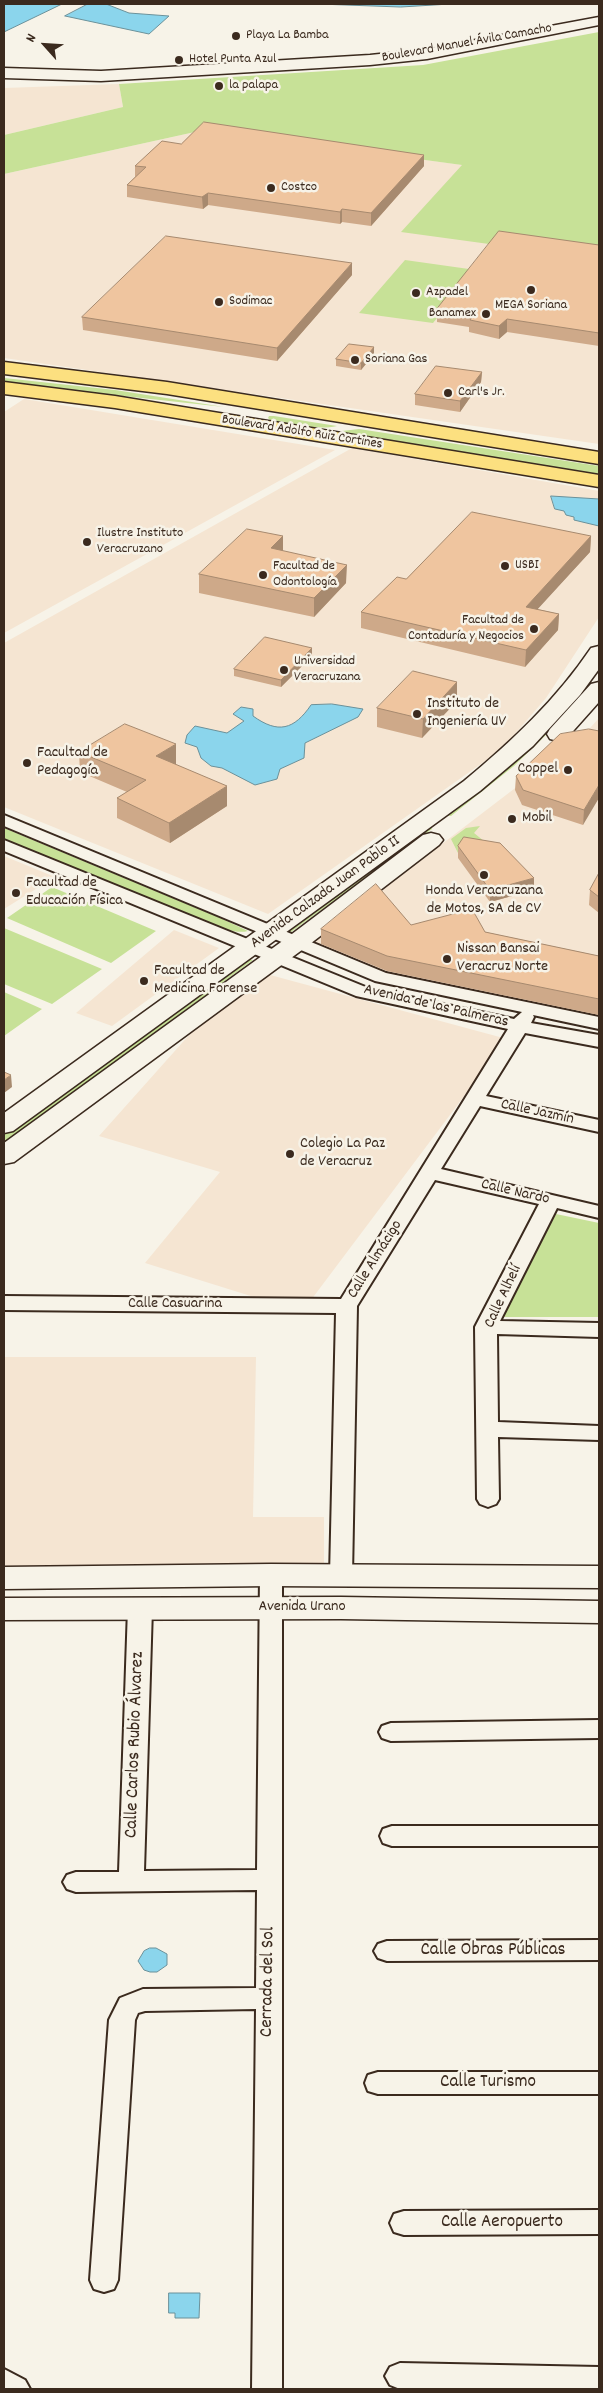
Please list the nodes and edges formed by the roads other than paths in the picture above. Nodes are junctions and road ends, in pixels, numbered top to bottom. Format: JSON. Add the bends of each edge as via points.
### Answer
{"nodes":[{"id":1,"x":599,"y":21,"type":"edge"},
{"id":2,"x":599,"y":26,"type":"edge"},
{"id":3,"x":222,"y":70,"type":"junction"},
{"id":4,"x":4,"y":73,"type":"edge"},
{"id":5,"x":9,"y":79,"type":"edge"},
{"id":6,"x":4,"y":368,"type":"edge"},
{"id":7,"x":4,"y":388,"type":"edge"},
{"id":8,"x":599,"y":458,"type":"edge"},
{"id":9,"x":599,"y":481,"type":"edge"},
{"id":10,"x":599,"y":653,"type":"edge"},
{"id":11,"x":595,"y":680,"type":"edge"},
{"id":12,"x":4,"y":820,"type":"edge"},
{"id":13,"x":4,"y":845,"type":"edge"},
{"id":14,"x":282,"y":943,"type":"junction"},
{"id":15,"x":253,"y":946,"type":"junction"},
{"id":16,"x":530,"y":1009,"type":"junction"},
{"id":17,"x":599,"y":1023,"type":"edge"},
{"id":18,"x":518,"y":1026,"type":"junction"},
{"id":19,"x":599,"y":1042,"type":"edge"},
{"id":20,"x":475,"y":1100,"type":"junction"},
{"id":21,"x":4,"y":1125,"type":"edge"},
{"id":22,"x":599,"y":1126,"type":"edge"},
{"id":23,"x":4,"y":1156,"type":"edge"},
{"id":24,"x":431,"y":1173,"type":"junction"},
{"id":25,"x":551,"y":1201,"type":"junction"},
{"id":26,"x":599,"y":1212,"type":"edge"},
{"id":27,"x":4,"y":1303,"type":"edge"},
{"id":28,"x":347,"y":1306,"type":"junction"},
{"id":29,"x":486,"y":1327,"type":"junction"},
{"id":30,"x":599,"y":1330,"type":"edge"},
{"id":31,"x":488,"y":1429,"type":"junction"},
{"id":32,"x":599,"y":1433,"type":"edge"},
{"id":33,"x":488,"y":1499,"type":"dead end"},
{"id":34,"x":271,"y":1575,"type":"junction"},
{"id":35,"x":340,"y":1576,"type":"junction"},
{"id":36,"x":599,"y":1577,"type":"edge"},
{"id":37,"x":4,"y":1578,"type":"edge"},
{"id":38,"x":140,"y":1608,"type":"junction"},
{"id":39,"x":271,"y":1608,"type":"junction"},
{"id":40,"x":4,"y":1609,"type":"edge"},
{"id":41,"x":599,"y":1612,"type":"edge"},
{"id":42,"x":599,"y":1729,"type":"edge"},
{"id":43,"x":391,"y":1732,"type":"dead end"},
{"id":44,"x":392,"y":1836,"type":"dead end"},
{"id":45,"x":599,"y":1836,"type":"edge"},
{"id":46,"x":270,"y":1880,"type":"junction"},
{"id":47,"x":76,"y":1882,"type":"dead end"},
{"id":48,"x":131,"y":1882,"type":"junction"},
{"id":49,"x":599,"y":1950,"type":"edge"},
{"id":50,"x":387,"y":1951,"type":"dead end"},
{"id":51,"x":269,"y":1998,"type":"junction"},
{"id":52,"x":378,"y":2083,"type":"dead end"},
{"id":53,"x":599,"y":2083,"type":"edge"},
{"id":54,"x":599,"y":2222,"type":"edge"},
{"id":55,"x":404,"y":2223,"type":"dead end"},
{"id":56,"x":104,"y":2280,"type":"dead end"},
{"id":57,"x":400,"y":2376,"type":"dead end"},
{"id":58,"x":599,"y":2380,"type":"edge"},
{"id":59,"x":4,"y":2382,"type":"edge"},
{"id":60,"x":15,"y":2389,"type":"edge"},
{"id":61,"x":267,"y":2389,"type":"edge"}],
"edges":[{"from":1,"to":3,"type":"main road","name":"Boulevard Manuel Ávila Camacho","via":[[400,57]]},
{"from":2,"to":3,"type":"main road","name":"Boulevard Manuel Ávila Camacho","via":[[428,59]]},
{"from":3,"to":4,"type":"main road","name":"Boulevard Manuel Ávila Camacho","via":[[101,76]]},
{"from":3,"to":5,"type":"main road","name":"Boulevard Manuel Ávila Camacho","via":[[100,81]]},
{"from":6,"to":8,"type":"main road","name":"Boulevard Adolfo Ruiz Cortines","via":[[167,388]]},
{"from":7,"to":9,"type":"main road","name":"Boulevard Adolfo Ruiz Cortines","via":[[115,402]]},
{"from":10,"to":11,"type":"main road","name":"Avenida Calzada Juan Pablo II"},
{"from":11,"to":14,"type":"main road","name":"Avenida Calzada Juan Pablo II","via":[[544,723],[440,822]]},
{"from":12,"to":14,"type":"street"},
{"from":13,"to":15,"type":"street"},
{"from":14,"to":15,"type":"main road","name":"Avenida Calzada Juan Pablo II"},
{"from":14,"to":16,"type":"street","name":"Avenida de las Palmeras","via":[[390,979]]},
{"from":14,"to":18,"type":"street","name":"Avenida de las Palmeras","via":[[379,997]]},
{"from":14,"to":23,"type":"main road","name":"Avenida Calzada Juan Pablo II"},
{"from":15,"to":21,"type":"main road","name":"Avenida Calzada Juan Pablo II"},
{"from":16,"to":17,"type":"street","name":"Avenida de las Palmeras"},
{"from":16,"to":18,"type":"street","name":"Calle Almácigo"},
{"from":18,"to":19,"type":"street","name":"Avenida de las Palmeras"},
{"from":18,"to":20,"type":"street","name":"Calle Almácigo"},
{"from":20,"to":22,"type":"street","name":"Calle Jazmín"},
{"from":20,"to":24,"type":"street","name":"Calle Almácigo"},
{"from":24,"to":25,"type":"street","name":"Calle Nardo"},
{"from":24,"to":28,"type":"street","name":"Calle Almácigo"},
{"from":25,"to":26,"type":"street","name":"Calle Nardo"},
{"from":25,"to":29,"type":"street","name":"Calle Alhelí"},
{"from":27,"to":28,"type":"street","name":"Calle Casuarina"},
{"from":28,"to":35,"type":"street","name":"Calle Almácigo"},
{"from":29,"to":30,"type":"street"},
{"from":29,"to":31,"type":"street","name":"Calle Alhelí"},
{"from":31,"to":32,"type":"street"},
{"from":31,"to":33,"type":"street","name":"Calle Alhelí"},
{"from":34,"to":35,"type":"main road","name":"Avenida Urano"},
{"from":34,"to":37,"type":"main road","name":"Avenida Urano"},
{"from":34,"to":39,"type":"street","name":"Cerrada del Sol"},
{"from":35,"to":36,"type":"main road","name":"Avenida Urano"},
{"from":38,"to":39,"type":"main road","name":"Avenida Urano"},
{"from":38,"to":40,"type":"main road","name":"Avenida Urano"},
{"from":38,"to":48,"type":"street","name":"Calle Carlos Rubio Álvarez"},
{"from":39,"to":41,"type":"main road","name":"Avenida Urano"},
{"from":39,"to":46,"type":"street","name":"Cerrada del Sol"},
{"from":42,"to":43,"type":"street"},
{"from":44,"to":45,"type":"street"},
{"from":46,"to":48,"type":"street"},
{"from":46,"to":51,"type":"street","name":"Cerrada del Sol"},
{"from":47,"to":48,"type":"street"},
{"from":49,"to":50,"type":"street","name":"Calle Obras Públicas"},
{"from":51,"to":56,"type":"street","via":[[143,2000],[129,2006],[122,2020]]},
{"from":51,"to":61,"type":"street","name":"Cerrada del Sol"},
{"from":52,"to":53,"type":"street","name":"Calle Turismo"},
{"from":54,"to":55,"type":"street","name":"Calle Aeropuerto"},
{"from":57,"to":58,"type":"street"},
{"from":59,"to":60,"type":"street"}]}
